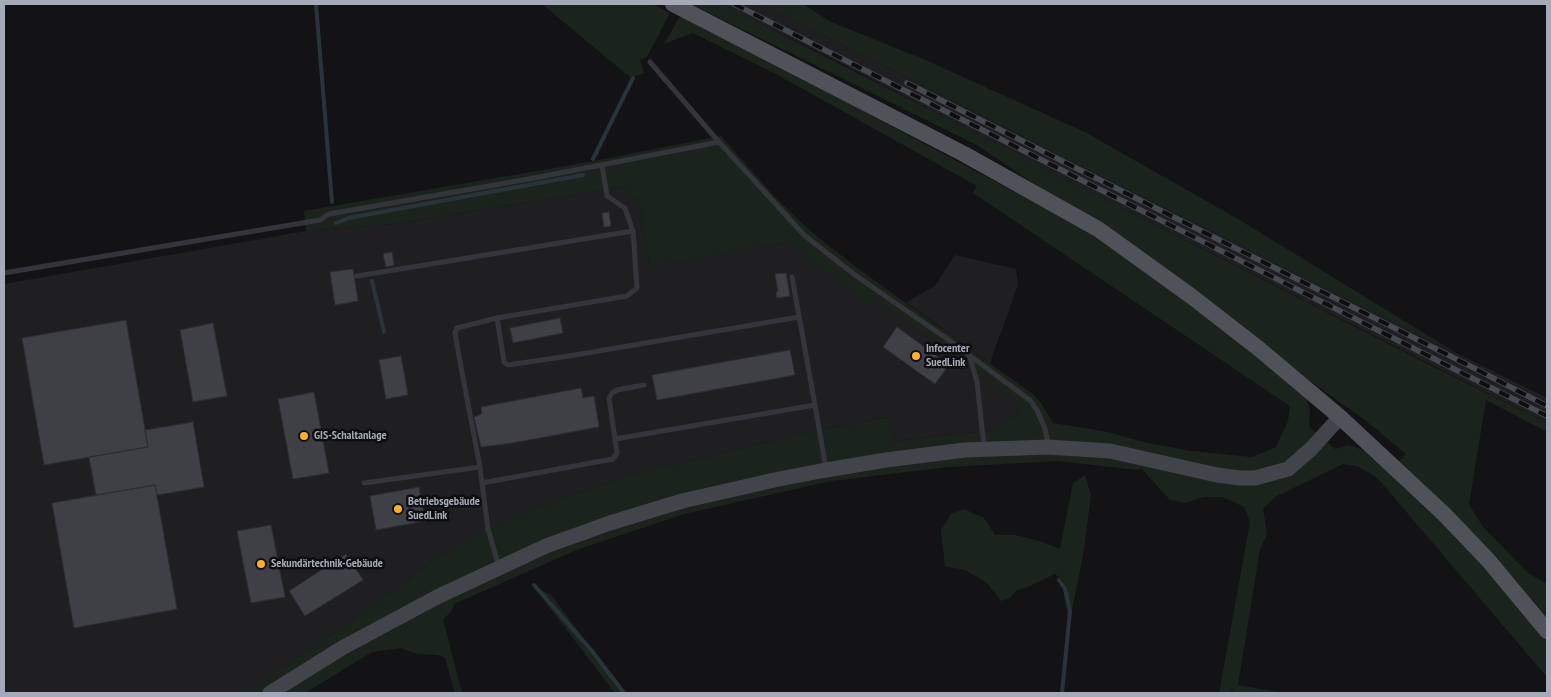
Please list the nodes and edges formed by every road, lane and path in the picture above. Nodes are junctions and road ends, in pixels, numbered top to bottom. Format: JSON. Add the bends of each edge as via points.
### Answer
{"nodes":[{"id":1,"x":678,"y":6,"type":"edge"},
{"id":2,"x":650,"y":62,"type":"dead end"},
{"id":3,"x":719,"y":142,"type":"junction"},
{"id":4,"x":602,"y":165,"type":"junction"},
{"id":5,"x":633,"y":231,"type":"junction"},
{"id":6,"x":4,"y":273,"type":"edge"},
{"id":7,"x":357,"y":276,"type":"dead end"},
{"id":8,"x":792,"y":277,"type":"dead end"},
{"id":9,"x":799,"y":317,"type":"junction"},
{"id":10,"x":497,"y":318,"type":"junction"},
{"id":11,"x":970,"y":356,"type":"junction"},
{"id":12,"x":644,"y":385,"type":"dead end"},
{"id":13,"x":816,"y":405,"type":"junction"},
{"id":14,"x":1340,"y":417,"type":"junction"},
{"id":15,"x":615,"y":439,"type":"junction"},
{"id":16,"x":1048,"y":447,"type":"junction"},
{"id":17,"x":984,"y":449,"type":"junction"},
{"id":18,"x":480,"y":467,"type":"junction"},
{"id":19,"x":826,"y":470,"type":"junction"},
{"id":20,"x":364,"y":483,"type":"dead end"},
{"id":21,"x":482,"y":483,"type":"junction"},
{"id":22,"x":499,"y":568,"type":"junction"},
{"id":23,"x":1547,"y":631,"type":"edge"},
{"id":24,"x":270,"y":693,"type":"edge"}],
"edges":[{"from":1,"to":14,"type":"main road","via":[[964,154],[1098,229],[1258,348]]},
{"from":2,"to":3,"type":"lane"},
{"from":3,"to":4,"type":"lane"},
{"from":3,"to":11,"type":"lane","via":[[804,235]]},
{"from":4,"to":5,"type":"lane","via":[[607,196],[625,208]]},
{"from":4,"to":6,"type":"lane","via":[[329,214],[320,220]]},
{"from":5,"to":7,"type":"lane"},
{"from":5,"to":10,"type":"lane","via":[[636,288],[627,296]]},
{"from":8,"to":9,"type":"lane"},
{"from":9,"to":10,"type":"lane","via":[[508,365],[504,362]]},
{"from":9,"to":13,"type":"lane"},
{"from":10,"to":18,"type":"lane","via":[[457,328],[455,333]]},
{"from":11,"to":16,"type":"lane","via":[[1031,401],[1045,429]]},
{"from":11,"to":17,"type":"lane","via":[[977,382]]},
{"from":12,"to":15,"type":"lane","via":[[617,390],[608,398]]},
{"from":13,"to":15,"type":"lane"},
{"from":13,"to":19,"type":"lane"},
{"from":14,"to":16,"type":"main road","via":[[1288,469],[1255,478],[1217,475],[1110,451]]},
{"from":14,"to":23,"type":"main road","via":[[1444,514],[1488,560]]},
{"from":15,"to":21,"type":"lane","via":[[617,453],[613,459]]},
{"from":16,"to":17,"type":"main road"},
{"from":17,"to":19,"type":"main road"},
{"from":18,"to":20,"type":"lane"},
{"from":18,"to":21,"type":"lane"},
{"from":19,"to":22,"type":"main road","via":[[682,501],[546,546]]},
{"from":21,"to":22,"type":"lane","via":[[488,530]]},
{"from":22,"to":24,"type":"main road","via":[[342,648]]}]}
